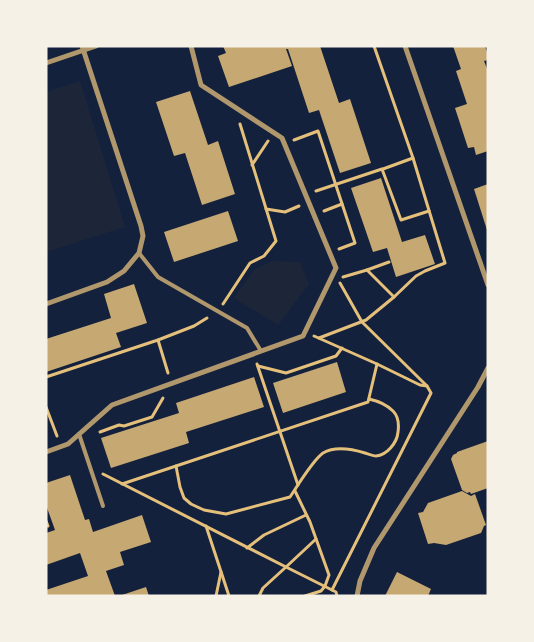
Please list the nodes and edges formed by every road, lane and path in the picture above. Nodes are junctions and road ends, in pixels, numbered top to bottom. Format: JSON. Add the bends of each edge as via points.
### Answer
{"nodes":[{"id":1,"x":96,"y":46,"type":"edge"},
{"id":2,"x":191,"y":46,"type":"edge"},
{"id":3,"x":374,"y":46,"type":"edge"},
{"id":4,"x":404,"y":46,"type":"edge"},
{"id":5,"x":83,"y":48,"type":"edge"},
{"id":6,"x":46,"y":63,"type":"edge"},
{"id":7,"x":237,"y":108,"type":"junction"},
{"id":8,"x":284,"y":143,"type":"junction"},
{"id":9,"x":264,"y":148,"type":"dead end"},
{"id":10,"x":413,"y":158,"type":"junction"},
{"id":11,"x":252,"y":165,"type":"junction"},
{"id":12,"x":382,"y":169,"type":"junction"},
{"id":13,"x":336,"y":185,"type":"junction"},
{"id":14,"x":305,"y":194,"type":"junction"},
{"id":15,"x":309,"y":202,"type":"junction"},
{"id":16,"x":342,"y":204,"type":"junction"},
{"id":17,"x":266,"y":209,"type":"junction"},
{"id":18,"x":429,"y":211,"type":"junction"},
{"id":19,"x":314,"y":214,"type":"junction"},
{"id":20,"x":329,"y":252,"type":"junction"},
{"id":21,"x":139,"y":253,"type":"junction"},
{"id":22,"x":389,"y":262,"type":"dead end"},
{"id":23,"x":367,"y":270,"type":"junction"},
{"id":24,"x":333,"y":272,"type":"junction"},
{"id":25,"x":354,"y":274,"type":"dead end"},
{"id":26,"x":488,"y":285,"type":"edge"},
{"id":27,"x":394,"y":296,"type":"junction"},
{"id":28,"x":46,"y":304,"type":"edge"},
{"id":29,"x":218,"y":311,"type":"junction"},
{"id":30,"x":362,"y":322,"type":"junction"},
{"id":31,"x":303,"y":336,"type":"junction"},
{"id":32,"x":318,"y":338,"type":"junction"},
{"id":33,"x":158,"y":340,"type":"junction"},
{"id":34,"x":342,"y":348,"type":"junction"},
{"id":35,"x":261,"y":351,"type":"junction"},
{"id":36,"x":253,"y":354,"type":"junction"},
{"id":37,"x":377,"y":364,"type":"junction"},
{"id":38,"x":258,"y":366,"type":"junction"},
{"id":39,"x":488,"y":368,"type":"edge"},
{"id":40,"x":46,"y":377,"type":"edge"},
{"id":41,"x":172,"y":382,"type":"junction"},
{"id":42,"x":427,"y":386,"type":"junction"},
{"id":43,"x":165,"y":393,"type":"dead end"},
{"id":44,"x":369,"y":399,"type":"junction"},
{"id":45,"x":46,"y":407,"type":"edge"},
{"id":46,"x":46,"y":413,"type":"edge"},
{"id":47,"x":279,"y":431,"type":"junction"},
{"id":48,"x":98,"y":433,"type":"dead end"},
{"id":49,"x":79,"y":434,"type":"junction"},
{"id":50,"x":46,"y":452,"type":"edge"},
{"id":51,"x":176,"y":466,"type":"junction"},
{"id":52,"x":91,"y":469,"type":"junction"},
{"id":53,"x":122,"y":484,"type":"junction"},
{"id":54,"x":298,"y":486,"type":"junction"},
{"id":55,"x":295,"y":490,"type":"junction"},
{"id":56,"x":103,"y":506,"type":"dead end"},
{"id":57,"x":306,"y":515,"type":"junction"},
{"id":58,"x":46,"y":520,"type":"edge"},
{"id":59,"x":46,"y":526,"type":"edge"},
{"id":60,"x":206,"y":526,"type":"junction"},
{"id":61,"x":316,"y":539,"type":"junction"},
{"id":62,"x":247,"y":548,"type":"junction"},
{"id":63,"x":286,"y":567,"type":"junction"},
{"id":64,"x":221,"y":572,"type":"junction"},
{"id":65,"x":325,"y":586,"type":"junction"},
{"id":66,"x":332,"y":590,"type":"junction"},
{"id":67,"x":321,"y":591,"type":"junction"},
{"id":68,"x":216,"y":596,"type":"edge"},
{"id":69,"x":229,"y":596,"type":"edge"},
{"id":70,"x":259,"y":596,"type":"edge"},
{"id":71,"x":306,"y":596,"type":"edge"},
{"id":72,"x":319,"y":596,"type":"edge"},
{"id":73,"x":337,"y":596,"type":"edge"},
{"id":74,"x":357,"y":596,"type":"edge"}],
"edges":[{"from":1,"to":5,"type":"street"},
{"from":2,"to":7,"type":"street","via":[[201,85]]},
{"from":3,"to":10,"type":"path"},
{"from":4,"to":26,"type":"street"},
{"from":5,"to":6,"type":"street"},
{"from":5,"to":21,"type":"street","via":[[141,226]]},
{"from":7,"to":8,"type":"street","via":[[282,138]]},
{"from":7,"to":11,"type":"path"},
{"from":8,"to":13,"type":"path","via":[[318,131]]},
{"from":8,"to":14,"type":"street"},
{"from":9,"to":11,"type":"path"},
{"from":10,"to":12,"type":"path"},
{"from":10,"to":18,"type":"path"},
{"from":11,"to":17,"type":"path"},
{"from":12,"to":13,"type":"path"},
{"from":12,"to":18,"type":"path","via":[[401,220]]},
{"from":13,"to":14,"type":"path"},
{"from":13,"to":16,"type":"path"},
{"from":14,"to":15,"type":"street"},
{"from":15,"to":17,"type":"path","via":[[285,212]]},
{"from":15,"to":19,"type":"street"},
{"from":16,"to":19,"type":"path"},
{"from":16,"to":20,"type":"path","via":[[355,243]]},
{"from":17,"to":29,"type":"path","via":[[276,241],[264,256],[250,263]]},
{"from":18,"to":27,"type":"path","via":[[445,263],[416,276]]},
{"from":19,"to":20,"type":"street"},
{"from":20,"to":24,"type":"street","via":[[336,268]]},
{"from":21,"to":28,"type":"street","via":[[124,271],[107,282]]},
{"from":21,"to":29,"type":"lane","via":[[158,277]]},
{"from":22,"to":23,"type":"path"},
{"from":23,"to":25,"type":"path"},
{"from":23,"to":27,"type":"path"},
{"from":24,"to":30,"type":"path"},
{"from":24,"to":31,"type":"street"},
{"from":27,"to":30,"type":"path"},
{"from":29,"to":33,"type":"path","via":[[194,326]]},
{"from":29,"to":35,"type":"lane","via":[[247,328]]},
{"from":30,"to":32,"type":"path"},
{"from":30,"to":42,"type":"path"},
{"from":31,"to":32,"type":"path"},
{"from":31,"to":35,"type":"street"},
{"from":32,"to":34,"type":"path"},
{"from":33,"to":40,"type":"path"},
{"from":33,"to":41,"type":"path"},
{"from":34,"to":37,"type":"path"},
{"from":34,"to":38,"type":"path","via":[[336,356],[286,373]]},
{"from":35,"to":36,"type":"street"},
{"from":36,"to":38,"type":"path"},
{"from":36,"to":41,"type":"street"},
{"from":37,"to":42,"type":"path"},
{"from":37,"to":44,"type":"path"},
{"from":38,"to":47,"type":"path"},
{"from":39,"to":74,"type":"street","via":[[374,548],[360,580]]},
{"from":41,"to":49,"type":"street","via":[[112,405]]},
{"from":42,"to":66,"type":"path","via":[[431,392]]},
{"from":43,"to":48,"type":"path","via":[[152,417]]},
{"from":44,"to":47,"type":"path"},
{"from":44,"to":54,"type":"path","via":[[395,412],[399,429],[393,446],[386,453],[375,456],[351,449],[333,449],[323,453]]},
{"from":45,"to":46,"type":"path"},
{"from":47,"to":51,"type":"path"},
{"from":47,"to":54,"type":"path"},
{"from":49,"to":50,"type":"street","via":[[68,444]]},
{"from":49,"to":52,"type":"lane"},
{"from":51,"to":53,"type":"path"},
{"from":51,"to":55,"type":"path","via":[[184,498],[204,510],[226,514],[290,497]]},
{"from":52,"to":53,"type":"path"},
{"from":52,"to":56,"type":"lane"},
{"from":53,"to":60,"type":"path"},
{"from":54,"to":55,"type":"path"},
{"from":55,"to":57,"type":"path"},
{"from":57,"to":61,"type":"path"},
{"from":57,"to":62,"type":"path","via":[[264,535]]},
{"from":58,"to":59,"type":"path"},
{"from":60,"to":62,"type":"path"},
{"from":60,"to":64,"type":"path"},
{"from":61,"to":63,"type":"path"},
{"from":61,"to":65,"type":"path","via":[[329,575]]},
{"from":62,"to":63,"type":"path"},
{"from":63,"to":65,"type":"path"},
{"from":63,"to":70,"type":"path","via":[[263,588]]},
{"from":64,"to":68,"type":"path"},
{"from":64,"to":69,"type":"path"},
{"from":65,"to":66,"type":"path"},
{"from":65,"to":67,"type":"path"},
{"from":66,"to":73,"type":"path"},
{"from":67,"to":71,"type":"path"},
{"from":67,"to":72,"type":"path"}]}
